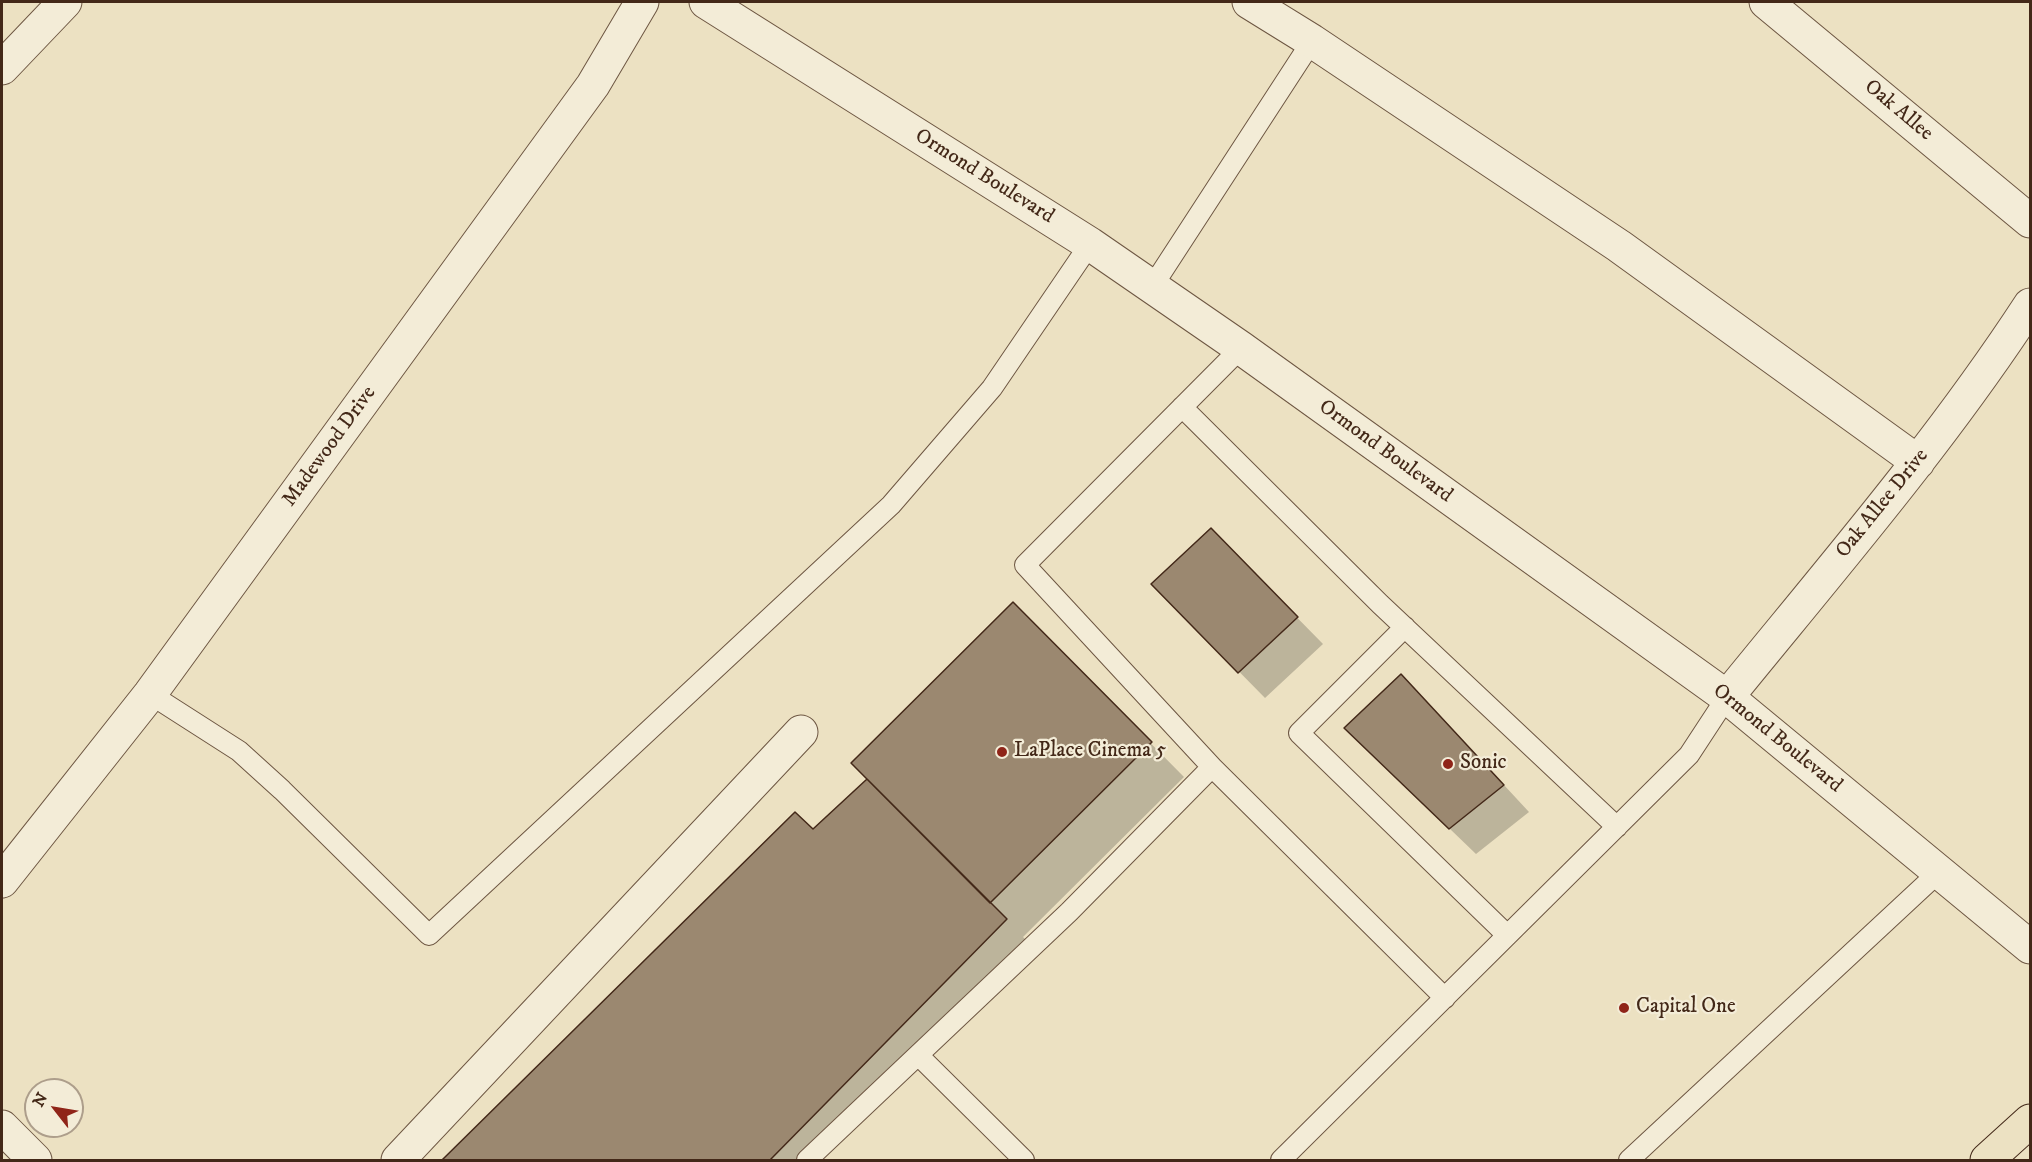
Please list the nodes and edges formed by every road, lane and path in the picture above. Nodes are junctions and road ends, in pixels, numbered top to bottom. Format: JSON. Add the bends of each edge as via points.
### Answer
{"nodes":[{"id":1,"x":64,"y":2,"type":"edge"},
{"id":2,"x":642,"y":2,"type":"edge"},
{"id":3,"x":706,"y":2,"type":"edge"},
{"id":4,"x":1249,"y":2,"type":"edge"},
{"id":5,"x":1766,"y":2,"type":"edge"},
{"id":6,"x":1311,"y":41,"type":"junction"},
{"id":7,"x":2,"y":68,"type":"edge"},
{"id":8,"x":2031,"y":221,"type":"edge"},
{"id":9,"x":1090,"y":244,"type":"junction"},
{"id":10,"x":1152,"y":287,"type":"junction"},
{"id":11,"x":2031,"y":305,"type":"edge"},
{"id":12,"x":1241,"y":348,"type":"junction"},
{"id":13,"x":1182,"y":407,"type":"junction"},
{"id":14,"x":1918,"y":462,"type":"junction"},
{"id":15,"x":1405,"y":627,"type":"junction"},
{"id":16,"x":150,"y":694,"type":"junction"},
{"id":17,"x":1727,"y":697,"type":"junction"},
{"id":18,"x":801,"y":732,"type":"dead end"},
{"id":19,"x":1212,"y":767,"type":"junction"},
{"id":20,"x":1617,"y":827,"type":"junction"},
{"id":21,"x":1939,"y":872,"type":"junction"},
{"id":22,"x":2,"y":881,"type":"edge"},
{"id":23,"x":1507,"y":935,"type":"junction"},
{"id":24,"x":2031,"y":947,"type":"edge"},
{"id":25,"x":1445,"y":998,"type":"junction"},
{"id":26,"x":918,"y":1055,"type":"junction"},
{"id":27,"x":2031,"y":1121,"type":"edge"},
{"id":28,"x":2,"y":1127,"type":"edge"},
{"id":29,"x":35,"y":1161,"type":"edge"},
{"id":30,"x":398,"y":1161,"type":"edge"},
{"id":31,"x":807,"y":1161,"type":"edge"},
{"id":32,"x":1024,"y":1161,"type":"edge"},
{"id":33,"x":1281,"y":1161,"type":"edge"},
{"id":34,"x":1629,"y":1161,"type":"edge"},
{"id":35,"x":1987,"y":1161,"type":"edge"}],
"edges":[{"from":1,"to":7,"type":"street"},
{"from":2,"to":16,"type":"street","name":"Madewood Drive","via":[[586,95]]},
{"from":3,"to":9,"type":"street","name":"Ormond Boulevard"},
{"from":4,"to":6,"type":"street"},
{"from":5,"to":8,"type":"street","name":"Oak Allee"},
{"from":6,"to":10,"type":"lane"},
{"from":6,"to":14,"type":"street","via":[[1619,246]]},
{"from":9,"to":10,"type":"street","name":"Ormond Boulevard"},
{"from":9,"to":16,"type":"lane","via":[[992,388],[891,505],[429,935],[239,751]]},
{"from":10,"to":12,"type":"street","name":"Ormond Boulevard"},
{"from":11,"to":14,"type":"street","name":"Oak Allee Drive"},
{"from":12,"to":13,"type":"lane"},
{"from":12,"to":17,"type":"street","name":"Ormond Boulevard"},
{"from":13,"to":15,"type":"lane"},
{"from":13,"to":19,"type":"lane","via":[[1025,565]]},
{"from":14,"to":17,"type":"street","name":"Oak Allee Drive"},
{"from":15,"to":20,"type":"lane"},
{"from":15,"to":23,"type":"lane","via":[[1299,733]]},
{"from":16,"to":22,"type":"street","name":"Madewood Drive"},
{"from":17,"to":20,"type":"lane","via":[[1689,755]]},
{"from":17,"to":21,"type":"street","name":"Ormond Boulevard"},
{"from":18,"to":30,"type":"street"},
{"from":19,"to":25,"type":"lane"},
{"from":19,"to":26,"type":"lane","via":[[1069,912]]},
{"from":20,"to":23,"type":"lane"},
{"from":21,"to":24,"type":"street","name":"Ormond Boulevard"},
{"from":21,"to":34,"type":"lane"},
{"from":23,"to":25,"type":"lane"},
{"from":25,"to":33,"type":"lane"},
{"from":26,"to":31,"type":"lane"},
{"from":26,"to":32,"type":"lane"},
{"from":27,"to":35,"type":"highway"},
{"from":28,"to":29,"type":"street"}]}
